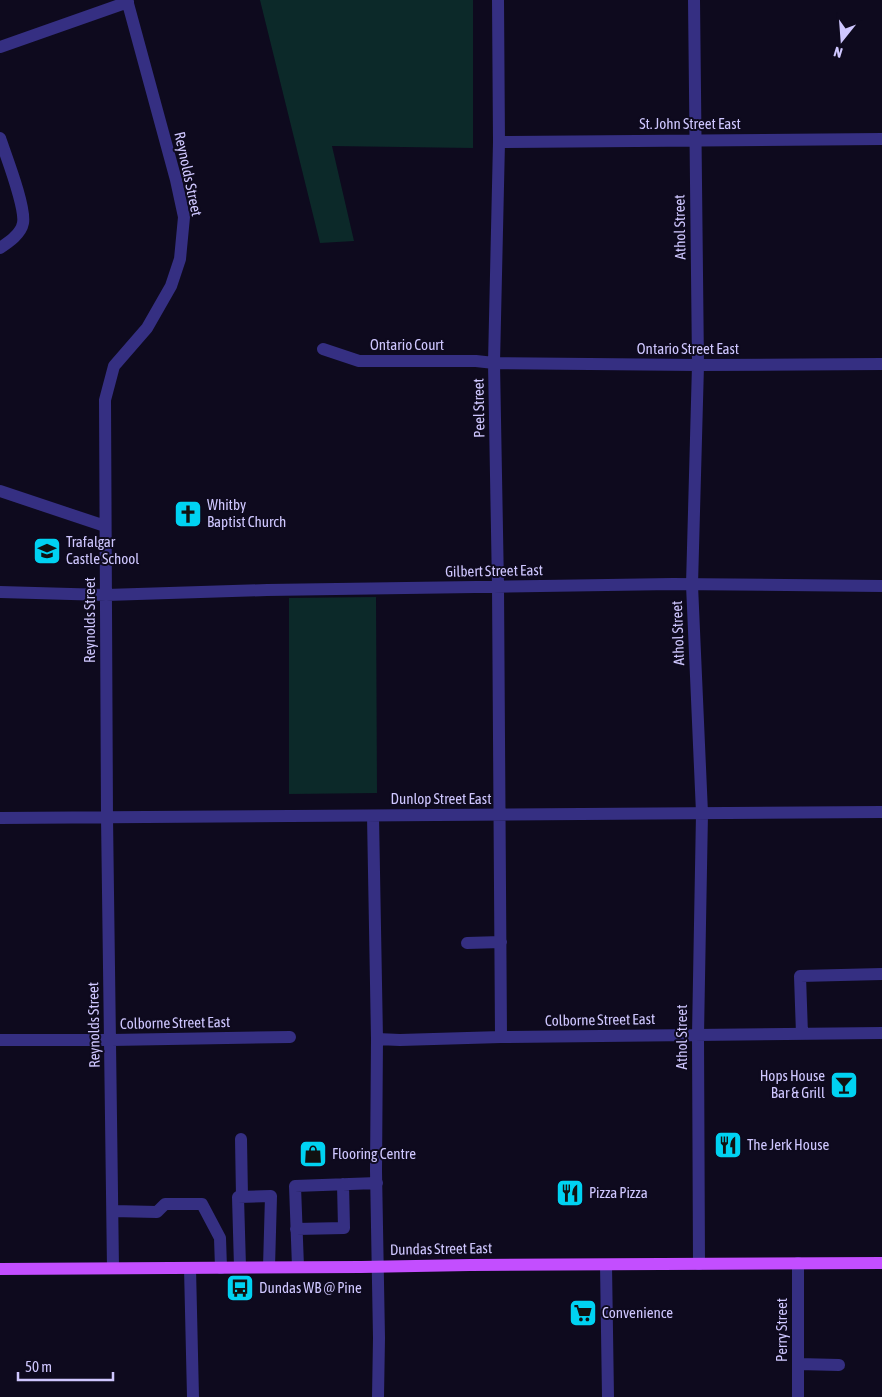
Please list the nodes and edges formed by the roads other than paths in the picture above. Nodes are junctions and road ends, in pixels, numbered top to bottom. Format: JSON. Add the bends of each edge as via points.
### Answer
{"nodes":[{"id":1,"x":498,"y":0,"type":"edge"},
{"id":2,"x":694,"y":0,"type":"edge"},
{"id":3,"x":128,"y":1,"type":"edge"},
{"id":4,"x":0,"y":47,"type":"edge"},
{"id":5,"x":0,"y":138,"type":"edge"},
{"id":6,"x":882,"y":139,"type":"edge"},
{"id":7,"x":695,"y":141,"type":"junction"},
{"id":8,"x":499,"y":142,"type":"junction"},
{"id":9,"x":0,"y":248,"type":"edge"},
{"id":10,"x":323,"y":349,"type":"dead end"},
{"id":11,"x":494,"y":363,"type":"junction"},
{"id":12,"x":882,"y":364,"type":"edge"},
{"id":13,"x":698,"y":366,"type":"junction"},
{"id":14,"x":0,"y":491,"type":"edge"},
{"id":15,"x":105,"y":526,"type":"junction"},
{"id":16,"x":692,"y":585,"type":"junction"},
{"id":17,"x":882,"y":586,"type":"edge"},
{"id":18,"x":498,"y":588,"type":"junction"},
{"id":19,"x":0,"y":592,"type":"edge"},
{"id":20,"x":106,"y":595,"type":"junction"},
{"id":21,"x":882,"y":812,"type":"edge"},
{"id":22,"x":500,"y":814,"type":"junction"},
{"id":23,"x":702,"y":814,"type":"junction"},
{"id":24,"x":373,"y":816,"type":"junction"},
{"id":25,"x":107,"y":817,"type":"junction"},
{"id":26,"x":0,"y":818,"type":"edge"},
{"id":27,"x":501,"y":942,"type":"junction"},
{"id":28,"x":467,"y":943,"type":"dead end"},
{"id":29,"x":882,"y":974,"type":"edge"},
{"id":30,"x":882,"y":1033,"type":"edge"},
{"id":31,"x":802,"y":1034,"type":"junction"},
{"id":32,"x":698,"y":1035,"type":"junction"},
{"id":33,"x":290,"y":1037,"type":"dead end"},
{"id":34,"x":501,"y":1037,"type":"junction"},
{"id":35,"x":377,"y":1039,"type":"junction"},
{"id":36,"x":0,"y":1040,"type":"edge"},
{"id":37,"x":111,"y":1040,"type":"junction"},
{"id":38,"x":241,"y":1140,"type":"dead end"},
{"id":39,"x":377,"y":1183,"type":"junction"},
{"id":40,"x":343,"y":1184,"type":"junction"},
{"id":41,"x":242,"y":1197,"type":"junction"},
{"id":42,"x":113,"y":1212,"type":"junction"},
{"id":43,"x":296,"y":1229,"type":"junction"},
{"id":44,"x":798,"y":1263,"type":"junction"},
{"id":45,"x":882,"y":1263,"type":"edge"},
{"id":46,"x":699,"y":1264,"type":"junction"},
{"id":47,"x":606,"y":1265,"type":"junction"},
{"id":48,"x":377,"y":1266,"type":"junction"},
{"id":49,"x":269,"y":1267,"type":"junction"},
{"id":50,"x":298,"y":1267,"type":"junction"},
{"id":51,"x":113,"y":1268,"type":"junction"},
{"id":52,"x":190,"y":1268,"type":"junction"},
{"id":53,"x":221,"y":1268,"type":"junction"},
{"id":54,"x":240,"y":1268,"type":"junction"},
{"id":55,"x":0,"y":1269,"type":"edge"},
{"id":56,"x":798,"y":1364,"type":"junction"},
{"id":57,"x":839,"y":1365,"type":"dead end"},
{"id":58,"x":193,"y":1397,"type":"edge"},
{"id":59,"x":378,"y":1397,"type":"edge"},
{"id":60,"x":608,"y":1397,"type":"edge"},
{"id":61,"x":798,"y":1397,"type":"edge"}],
"edges":[{"from":1,"to":8,"type":"street","name":"Peel Street"},
{"from":2,"to":7,"type":"street","name":"Athol Street"},
{"from":3,"to":4,"type":"street"},
{"from":3,"to":15,"type":"street","name":"Reynolds Street","via":[[184,217],[180,260],[170,286],[146,328],[114,366],[105,400]]},
{"from":5,"to":9,"type":"street","via":[[24,212],[23,225],[13,240]]},
{"from":6,"to":7,"type":"street","name":"St. John Street East"},
{"from":7,"to":8,"type":"street","name":"St. John Street East"},
{"from":7,"to":13,"type":"street","name":"Athol Street"},
{"from":8,"to":11,"type":"street","name":"Peel Street"},
{"from":10,"to":11,"type":"street","name":"Ontario Court","via":[[359,361]]},
{"from":11,"to":13,"type":"street","name":"Ontario Street East"},
{"from":11,"to":18,"type":"street","name":"Peel Street"},
{"from":12,"to":13,"type":"street","name":"Ontario Street East"},
{"from":13,"to":16,"type":"street","name":"Athol Street"},
{"from":14,"to":15,"type":"street"},
{"from":15,"to":20,"type":"street","name":"Reynolds Street"},
{"from":16,"to":17,"type":"street","name":"Gilbert Street East"},
{"from":16,"to":18,"type":"street","name":"Gilbert Street East"},
{"from":16,"to":23,"type":"street","name":"Athol Street"},
{"from":18,"to":20,"type":"street","name":"Gilbert Street East"},
{"from":18,"to":22,"type":"street","name":"Peel Street"},
{"from":19,"to":20,"type":"street","name":"Gilbert Street East"},
{"from":20,"to":25,"type":"street","name":"Reynolds Street"},
{"from":21,"to":23,"type":"street","name":"Dunlop Street East"},
{"from":22,"to":23,"type":"street","name":"Dunlop Street East"},
{"from":22,"to":24,"type":"street","name":"Dunlop Street East"},
{"from":22,"to":27,"type":"street","name":"Peel Street"},
{"from":23,"to":32,"type":"street","name":"Athol Street"},
{"from":24,"to":25,"type":"street","name":"Dunlop Street East"},
{"from":24,"to":35,"type":"street"},
{"from":25,"to":26,"type":"street","name":"Dunlop Street East"},
{"from":25,"to":37,"type":"street","name":"Reynolds Street"},
{"from":27,"to":28,"type":"street"},
{"from":27,"to":34,"type":"street","name":"Peel Street"},
{"from":29,"to":31,"type":"street","via":[[800,976]]},
{"from":30,"to":31,"type":"street","name":"Colborne Street East"},
{"from":31,"to":32,"type":"street","name":"Colborne Street East"},
{"from":32,"to":34,"type":"street","name":"Colborne Street East"},
{"from":32,"to":46,"type":"street","name":"Athol Street"},
{"from":33,"to":37,"type":"street","name":"Colborne Street East"},
{"from":34,"to":35,"type":"street","name":"Colborne Street East"},
{"from":35,"to":39,"type":"street"},
{"from":36,"to":37,"type":"street","name":"Colborne Street East"},
{"from":37,"to":42,"type":"street","name":"Reynolds Street"},
{"from":38,"to":41,"type":"street"},
{"from":39,"to":40,"type":"street"},
{"from":39,"to":48,"type":"street"},
{"from":40,"to":43,"type":"street","via":[[295,1186]]},
{"from":40,"to":43,"type":"street","via":[[344,1228]]},
{"from":41,"to":49,"type":"street","via":[[271,1196]]},
{"from":41,"to":54,"type":"street","via":[[238,1197]]},
{"from":42,"to":51,"type":"street","name":"Reynolds Street"},
{"from":42,"to":53,"type":"street","via":[[157,1212],[165,1204],[202,1204],[220,1238]]},
{"from":43,"to":50,"type":"street"},
{"from":44,"to":45,"type":"main road","name":"Dundas Street East"},
{"from":44,"to":46,"type":"main road","name":"Dundas Street East"},
{"from":44,"to":56,"type":"street","name":"Perry Street"},
{"from":46,"to":47,"type":"main road","name":"Dundas Street East"},
{"from":47,"to":48,"type":"main road","name":"Dundas Street East"},
{"from":47,"to":60,"type":"street"},
{"from":48,"to":50,"type":"main road","name":"Dundas Street East"},
{"from":48,"to":59,"type":"street"},
{"from":49,"to":50,"type":"main road","name":"Dundas Street East"},
{"from":49,"to":54,"type":"main road","name":"Dundas Street East"},
{"from":51,"to":52,"type":"main road","name":"Dundas Street East"},
{"from":51,"to":55,"type":"main road","name":"Dundas Street East"},
{"from":52,"to":53,"type":"main road","name":"Dundas Street East"},
{"from":52,"to":58,"type":"street"},
{"from":53,"to":54,"type":"main road","name":"Dundas Street East"},
{"from":56,"to":57,"type":"street"},
{"from":56,"to":61,"type":"street","name":"Perry Street"}]}
